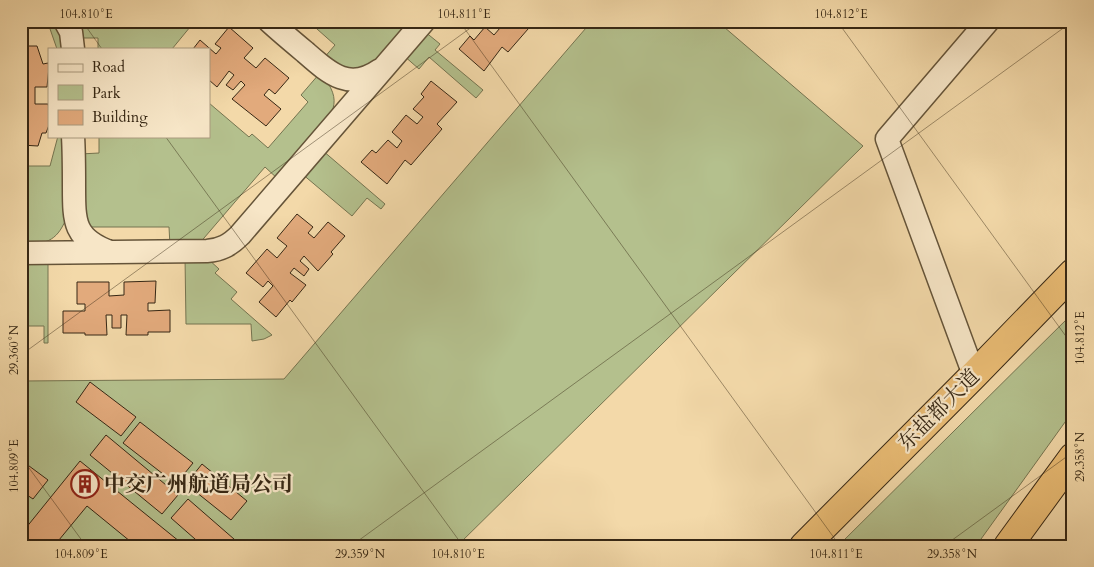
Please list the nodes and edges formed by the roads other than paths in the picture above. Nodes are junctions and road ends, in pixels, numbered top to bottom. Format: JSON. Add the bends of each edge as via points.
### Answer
{"nodes":[{"id":1,"x":269,"y":21,"type":"edge"},
{"id":2,"x":424,"y":21,"type":"edge"},
{"id":3,"x":988,"y":21,"type":"edge"},
{"id":4,"x":383,"y":68,"type":"junction"},
{"id":5,"x":326,"y":71,"type":"junction"},
{"id":6,"x":332,"y":128,"type":"junction"},
{"id":7,"x":73,"y":138,"type":"edge"},
{"id":8,"x":74,"y":210,"type":"junction"},
{"id":9,"x":111,"y":252,"type":"junction"},
{"id":10,"x":28,"y":253,"type":"edge"},
{"id":11,"x":1073,"y":273,"type":"edge"},
{"id":12,"x":974,"y":375,"type":"junction"},
{"id":13,"x":1073,"y":457,"type":"edge"},
{"id":14,"x":804,"y":546,"type":"edge"},
{"id":15,"x":1008,"y":546,"type":"edge"}],
"edges":[{"from":1,"to":5,"type":"lane"},
{"from":2,"to":4,"type":"lane"},
{"from":3,"to":12,"type":"lane","via":[[887,139]]},
{"from":4,"to":5,"type":"lane","via":[[357,80]]},
{"from":4,"to":6,"type":"lane"},
{"from":5,"to":6,"type":"lane","via":[[338,87],[340,96],[339,113]]},
{"from":6,"to":9,"type":"lane","via":[[227,246],[207,251]]},
{"from":7,"to":8,"type":"lane"},
{"from":8,"to":9,"type":"lane","via":[[86,239]]},
{"from":8,"to":10,"type":"lane","via":[[70,226],[62,238],[50,248]]},
{"from":9,"to":10,"type":"lane"},
{"from":11,"to":12,"type":"highway","name":"东盐都大道"},
{"from":12,"to":14,"type":"highway","name":"东盐都大道"},
{"from":13,"to":15,"type":"highway"}]}
